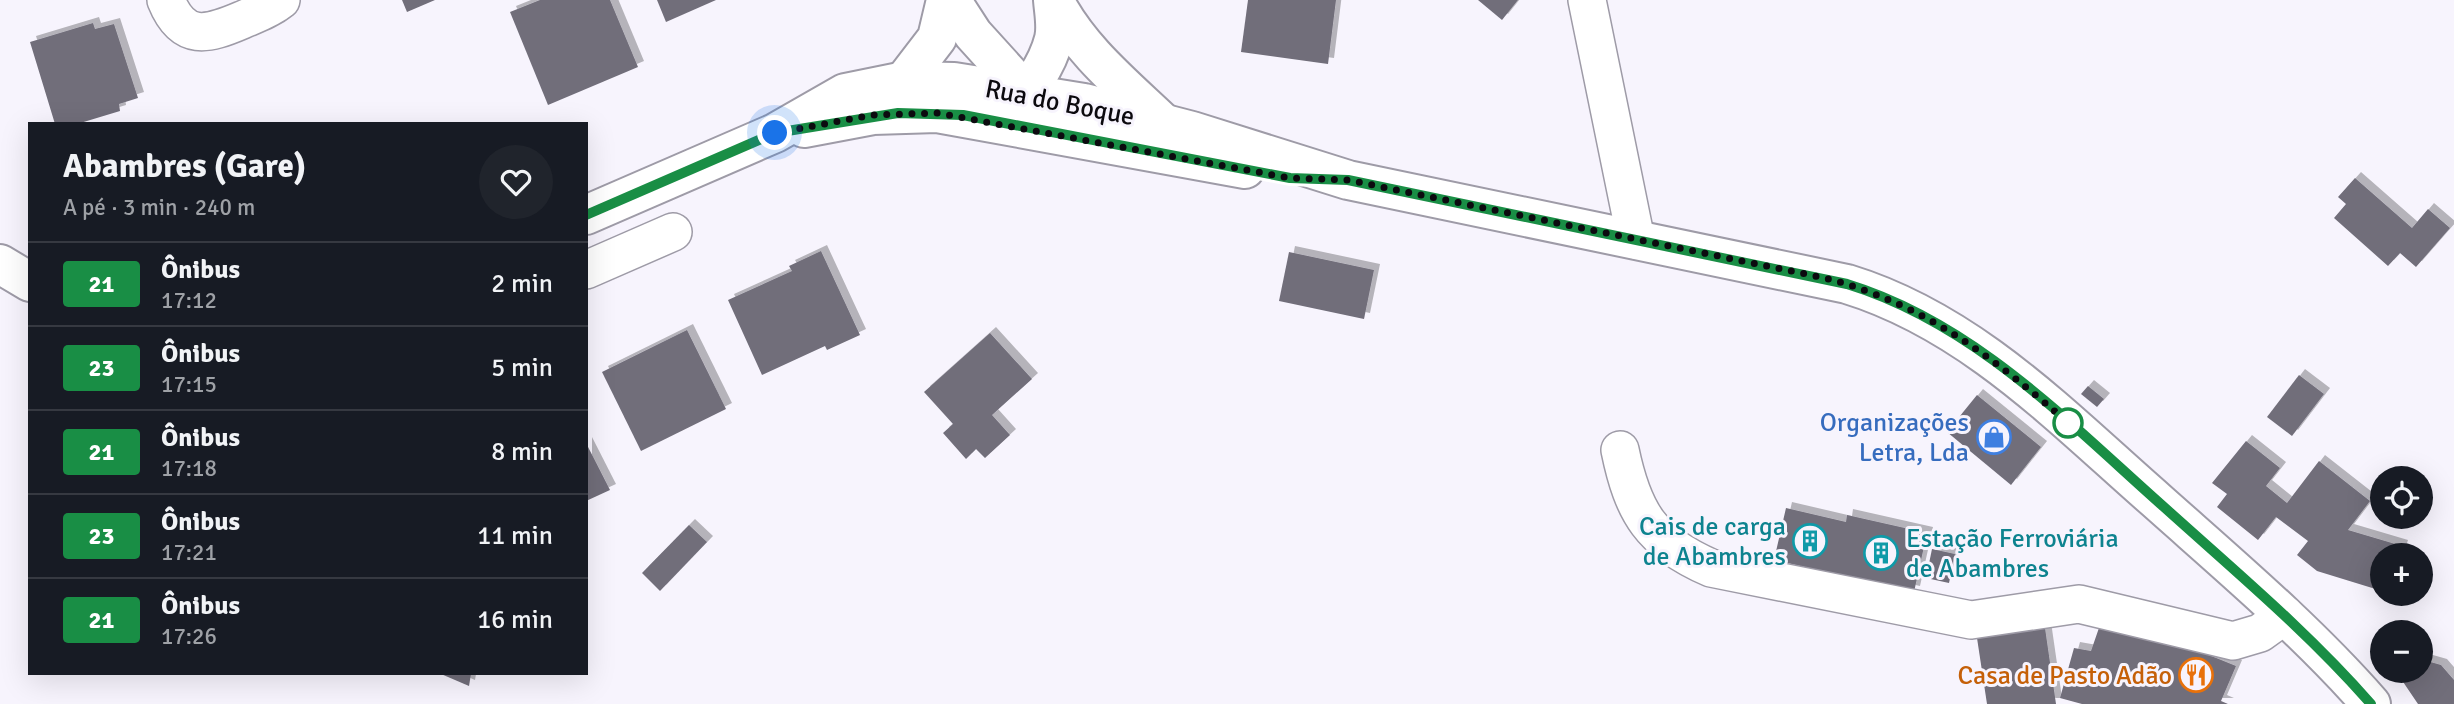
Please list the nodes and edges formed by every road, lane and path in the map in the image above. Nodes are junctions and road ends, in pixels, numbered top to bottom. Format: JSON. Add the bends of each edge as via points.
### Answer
{"nodes":[{"id":1,"x":166,"y":0,"type":"edge"},
{"id":2,"x":281,"y":0,"type":"edge"},
{"id":3,"x":946,"y":0,"type":"edge"},
{"id":4,"x":951,"y":0,"type":"edge"},
{"id":5,"x":1053,"y":0,"type":"edge"},
{"id":6,"x":1587,"y":0,"type":"edge"},
{"id":7,"x":904,"y":82,"type":"junction"},
{"id":8,"x":1025,"y":92,"type":"junction"},
{"id":9,"x":873,"y":115,"type":"junction"},
{"id":10,"x":1163,"y":123,"type":"junction"},
{"id":11,"x":775,"y":133,"type":"junction"},
{"id":12,"x":1098,"y":141,"type":"junction"},
{"id":13,"x":1348,"y":180,"type":"junction"},
{"id":14,"x":588,"y":214,"type":"edge"},
{"id":15,"x":673,"y":232,"type":"dead end"},
{"id":16,"x":1645,"y":242,"type":"junction"},
{"id":17,"x":0,"y":264,"type":"edge"},
{"id":18,"x":588,"y":269,"type":"edge"},
{"id":19,"x":28,"y":281,"type":"edge"},
{"id":20,"x":1620,"y":450,"type":"dead end"},
{"id":21,"x":2285,"y":615,"type":"junction"},
{"id":22,"x":2371,"y":704,"type":"edge"}],
"edges":[{"from":1,"to":2,"type":"street","via":[[176,19],[198,33],[224,27]]},
{"from":3,"to":7,"type":"main road","via":[[937,37]]},
{"from":4,"to":8,"type":"main road","via":[[973,34]]},
{"from":5,"to":8,"type":"main road","via":[[1053,41]]},
{"from":5,"to":10,"type":"main road","via":[[1088,50]]},
{"from":6,"to":16,"type":"street"},
{"from":7,"to":8,"type":"main road","name":"Rua do Boque","via":[[954,82]]},
{"from":7,"to":11,"type":"main road","name":"Rua do Boque","via":[[845,93]]},
{"from":8,"to":9,"type":"main road","via":[[1008,104],[931,98]]},
{"from":8,"to":10,"type":"main road","name":"Rua do Boque"},
{"from":8,"to":12,"type":"main road","via":[[1055,120]]},
{"from":9,"to":11,"type":"main road","name":"Rua do Boque"},
{"from":9,"to":12,"type":"main road","name":"Rua do Boque","via":[[963,115]]},
{"from":10,"to":13,"type":"main road","name":"Rua do Boque"},
{"from":11,"to":14,"type":"main road","name":"Rua do Boque"},
{"from":12,"to":13,"type":"main road","name":"Rua do Boque","via":[[1290,178]]},
{"from":13,"to":16,"type":"main road","name":"Rua do Boque"},
{"from":15,"to":18,"type":"street"},
{"from":16,"to":21,"type":"main road","name":"Rua do Boque","via":[[1847,284],[1888,297],[1950,329],[2021,381]]},
{"from":17,"to":19,"type":"main road"},
{"from":20,"to":21,"type":"street","via":[[1629,490],[1648,526],[1678,552],[1712,568],[1971,621],[2079,604],[2232,641],[2260,633]]},
{"from":21,"to":22,"type":"main road","name":"Rua do Boque"}]}
